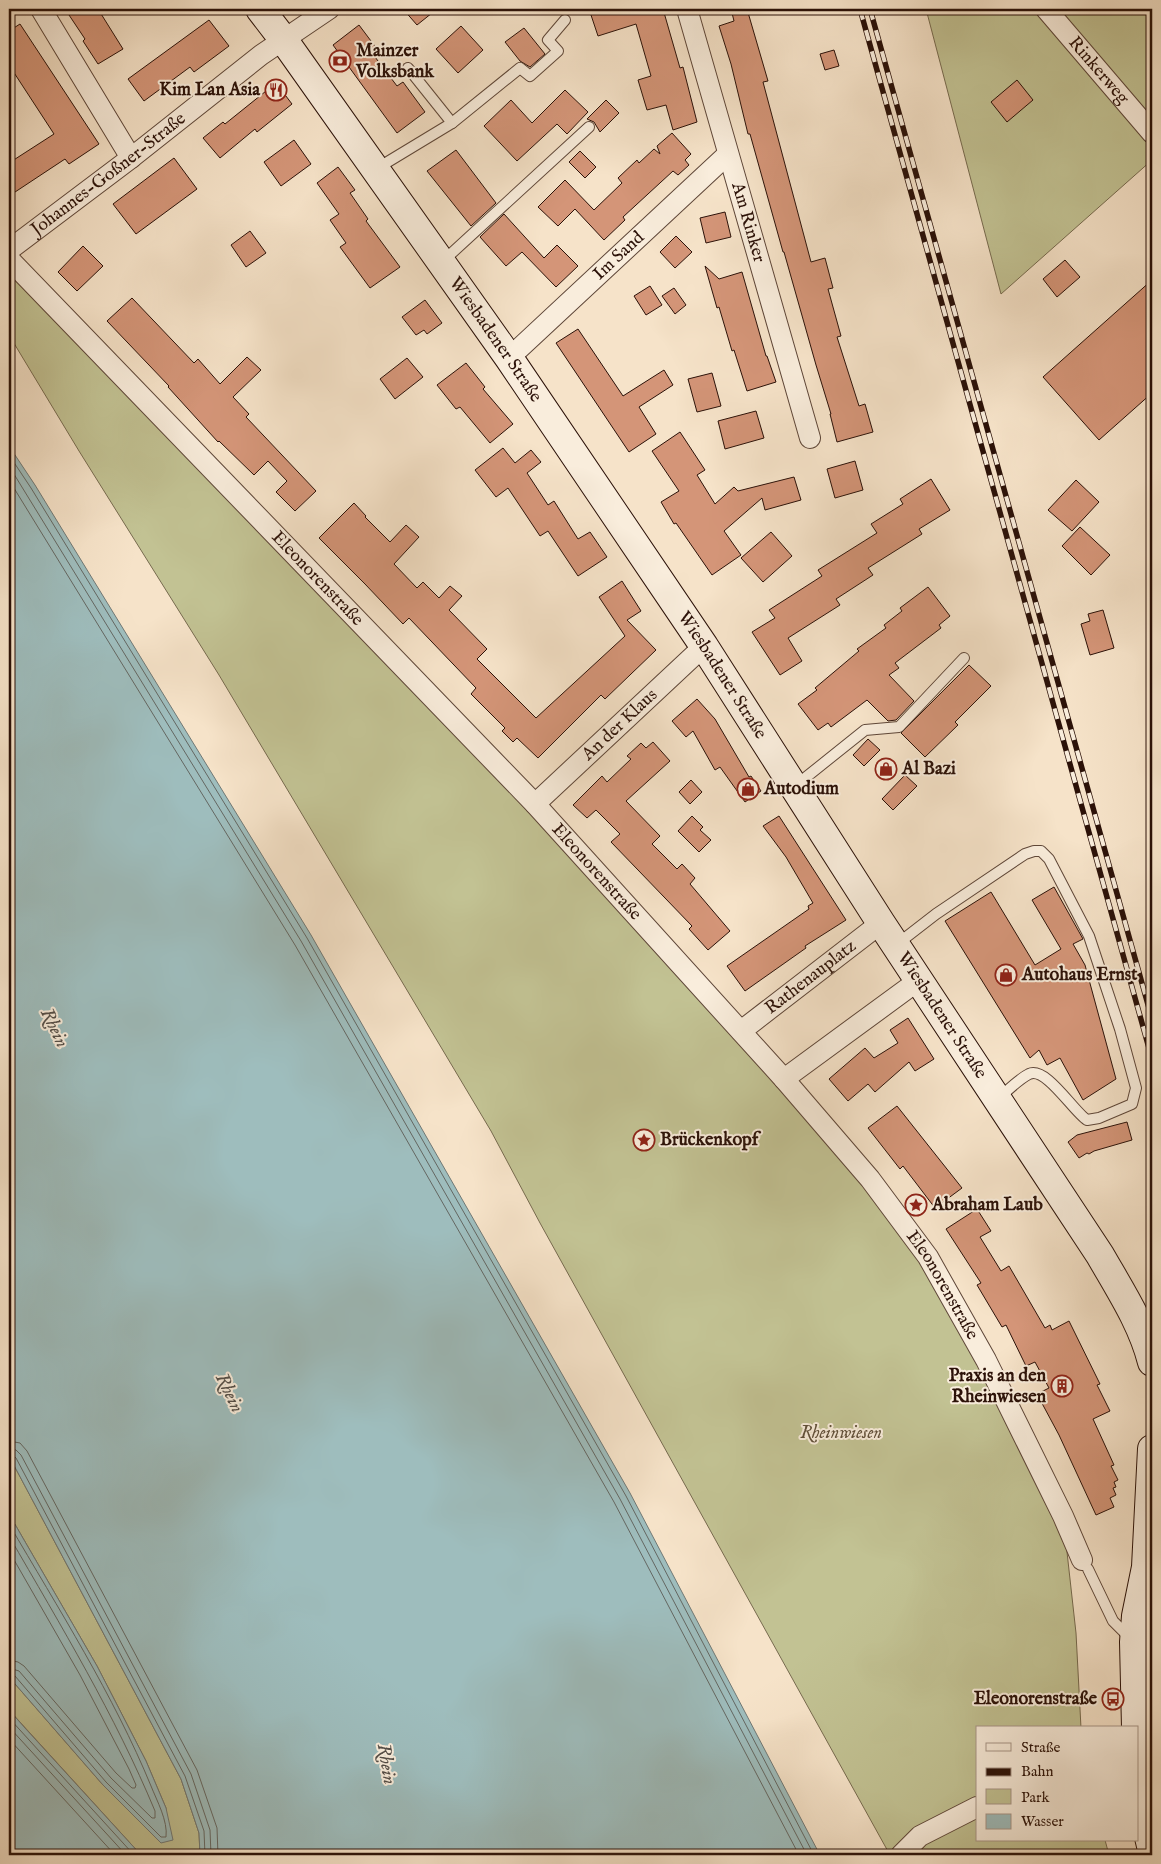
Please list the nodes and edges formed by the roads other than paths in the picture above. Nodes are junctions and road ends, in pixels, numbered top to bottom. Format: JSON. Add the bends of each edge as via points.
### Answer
{"nodes":[{"id":1,"x":41,"y":9,"type":"edge"},
{"id":2,"x":260,"y":9,"type":"edge"},
{"id":3,"x":329,"y":9,"type":"edge"},
{"id":4,"x":687,"y":9,"type":"edge"},
{"id":5,"x":1046,"y":9,"type":"edge"},
{"id":6,"x":565,"y":20,"type":"dead end"},
{"id":7,"x":283,"y":39,"type":"junction"},
{"id":8,"x":408,"y":68,"type":"dead end"},
{"id":9,"x":452,"y":123,"type":"junction"},
{"id":10,"x":589,"y":127,"type":"dead end"},
{"id":11,"x":1152,"y":133,"type":"edge"},
{"id":12,"x":728,"y":154,"type":"junction"},
{"id":13,"x":131,"y":158,"type":"junction"},
{"id":14,"x":375,"y":169,"type":"junction"},
{"id":15,"x":9,"y":250,"type":"edge"},
{"id":16,"x":9,"y":259,"type":"edge"},
{"id":17,"x":441,"y":262,"type":"junction"},
{"id":18,"x":510,"y":358,"type":"junction"},
{"id":19,"x":810,"y":438,"type":"dead end"},
{"id":20,"x":704,"y":646,"type":"junction"},
{"id":21,"x":964,"y":658,"type":"dead end"},
{"id":22,"x":794,"y":787,"type":"junction"},
{"id":23,"x":535,"y":804,"type":"junction"},
{"id":24,"x":888,"y":934,"type":"junction"},
{"id":25,"x":919,"y":980,"type":"junction"},
{"id":26,"x":741,"y":1031,"type":"junction"},
{"id":27,"x":784,"y":1079,"type":"junction"},
{"id":28,"x":997,"y":1099,"type":"junction"},
{"id":29,"x":1152,"y":1362,"type":"edge"},
{"id":30,"x":1152,"y":1449,"type":"edge"},
{"id":31,"x":1085,"y":1565,"type":"joint"},
{"id":32,"x":1146,"y":1567,"type":"junction"},
{"id":33,"x":1152,"y":1598,"type":"edge"},
{"id":34,"x":1134,"y":1642,"type":"junction"},
{"id":35,"x":1136,"y":1726,"type":"edge"},
{"id":36,"x":1152,"y":1731,"type":"edge"},
{"id":37,"x":1138,"y":1752,"type":"edge"},
{"id":38,"x":1138,"y":1755,"type":"edge"},
{"id":39,"x":1138,"y":1768,"type":"edge"},
{"id":40,"x":1152,"y":1778,"type":"edge"},
{"id":41,"x":976,"y":1808,"type":"edge"},
{"id":42,"x":1152,"y":1850,"type":"edge"},
{"id":43,"x":901,"y":1855,"type":"edge"}],
"edges":[{"from":1,"to":13,"type":"street"},
{"from":2,"to":7,"type":"main road","name":"Wiesbadener Straße"},
{"from":3,"to":7,"type":"street","name":"Johannes-Goßner-Straße"},
{"from":4,"to":12,"type":"street","name":"Am Rinker"},
{"from":5,"to":11,"type":"street","name":"Rinkerweg"},
{"from":6,"to":9,"type":"lane","via":[[548,40],[558,51],[530,76],[520,68]]},
{"from":7,"to":13,"type":"street","name":"Johannes-Goßner-Straße"},
{"from":7,"to":14,"type":"main road","name":"Wiesbadener Straße"},
{"from":8,"to":9,"type":"lane"},
{"from":9,"to":14,"type":"lane"},
{"from":10,"to":17,"type":"lane"},
{"from":12,"to":18,"type":"street","name":"Im Sand"},
{"from":12,"to":19,"type":"street","name":"Am Rinker"},
{"from":13,"to":15,"type":"street","name":"Johannes-Goßner-Straße"},
{"from":14,"to":17,"type":"main road","name":"Wiesbadener Straße"},
{"from":16,"to":23,"type":"street","name":"Eleonorenstraße"},
{"from":17,"to":18,"type":"main road","name":"Wiesbadener Straße"},
{"from":18,"to":20,"type":"main road","name":"Wiesbadener Straße"},
{"from":20,"to":22,"type":"main road","name":"Wiesbadener Straße"},
{"from":20,"to":23,"type":"street","name":"An der Klaus"},
{"from":21,"to":22,"type":"lane","via":[[899,727],[865,730]]},
{"from":22,"to":24,"type":"main road","name":"Wiesbadener Straße"},
{"from":23,"to":26,"type":"street","name":"Eleonorenstraße"},
{"from":24,"to":25,"type":"main road","name":"Wiesbadener Straße"},
{"from":24,"to":26,"type":"street","name":"Rathenauplatz"},
{"from":24,"to":28,"type":"lane","via":[[936,914],[1025,854],[1042,852],[1049,860],[1090,936],[1120,1028],[1136,1095],[1132,1104],[1086,1120],[1039,1072],[1030,1073]]},
{"from":25,"to":27,"type":"street"},
{"from":25,"to":28,"type":"main road","name":"Wiesbadener Straße"},
{"from":26,"to":27,"type":"street","name":"Eleonorenstraße"},
{"from":27,"to":31,"type":"street","name":"Eleonorenstraße","via":[[870,1179],[928,1258],[986,1360]]},
{"from":28,"to":29,"type":"main road","name":"Wiesbadener Straße","via":[[1100,1255],[1144,1334]]},
{"from":30,"to":32,"type":"main road"},
{"from":31,"to":34,"type":"lane","via":[[1113,1621]]},
{"from":32,"to":33,"type":"main road"},
{"from":32,"to":34,"type":"main road"},
{"from":34,"to":35,"type":"main road"},
{"from":36,"to":37,"type":"street"},
{"from":38,"to":40,"type":"street"},
{"from":39,"to":42,"type":"main road","via":[[1141,1803]]},
{"from":41,"to":43,"type":"street","via":[[920,1836]]}]}
